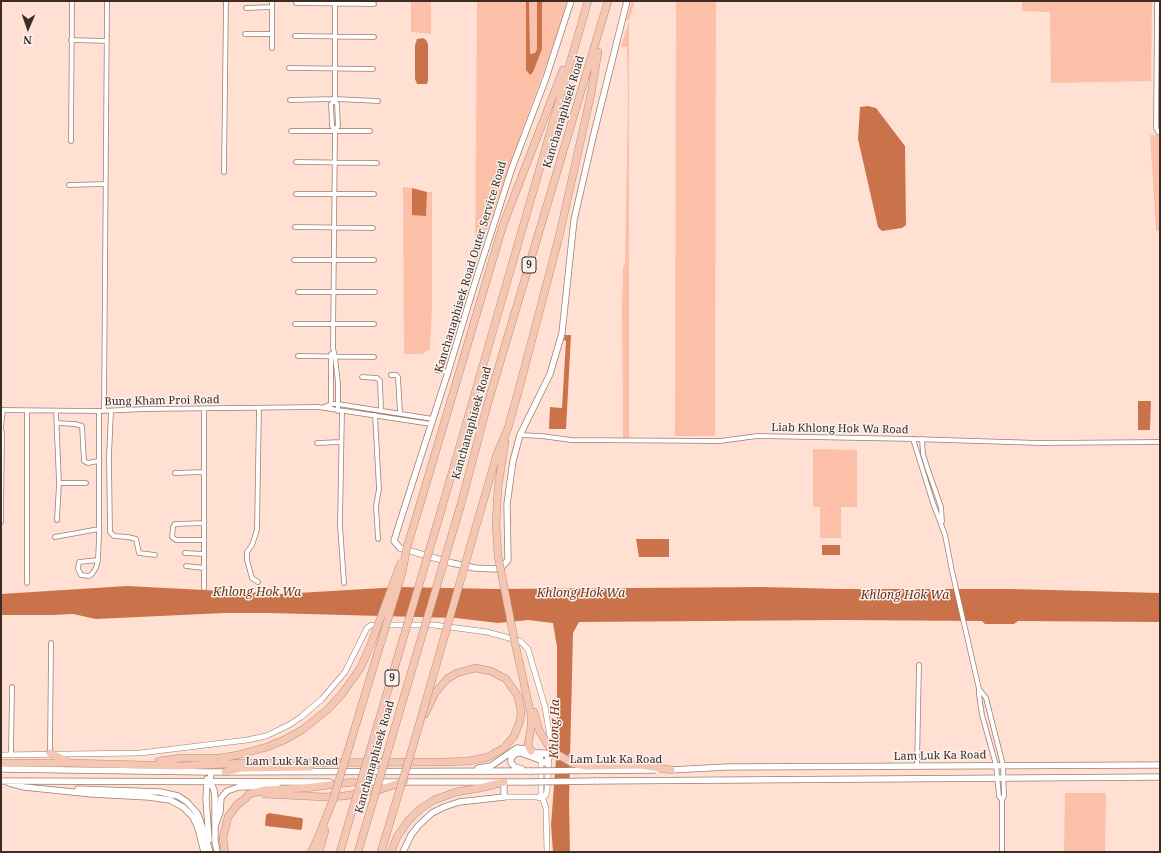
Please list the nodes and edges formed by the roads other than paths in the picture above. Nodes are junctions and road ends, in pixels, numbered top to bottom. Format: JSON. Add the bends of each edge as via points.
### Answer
{"nodes":[{"id":1,"x":72,"y":1,"type":"edge"},
{"id":2,"x":107,"y":1,"type":"edge"},
{"id":3,"x":226,"y":1,"type":"edge"},
{"id":4,"x":272,"y":1,"type":"edge"},
{"id":5,"x":570,"y":1,"type":"edge"},
{"id":6,"x":588,"y":1,"type":"edge"},
{"id":7,"x":608,"y":1,"type":"edge"},
{"id":8,"x":627,"y":1,"type":"edge"},
{"id":9,"x":1157,"y":1,"type":"edge"},
{"id":10,"x":335,"y":3,"type":"edge"},
{"id":11,"x":296,"y":4,"type":"dead end"},
{"id":12,"x":374,"y":4,"type":"dead end"},
{"id":13,"x":272,"y":7,"type":"junction"},
{"id":14,"x":246,"y":8,"type":"dead end"},
{"id":15,"x":601,"y":28,"type":"junction"},
{"id":16,"x":245,"y":34,"type":"dead end"},
{"id":17,"x":272,"y":34,"type":"junction"},
{"id":18,"x":295,"y":36,"type":"dead end"},
{"id":19,"x":335,"y":36,"type":"junction"},
{"id":20,"x":374,"y":37,"type":"dead end"},
{"id":21,"x":576,"y":39,"type":"junction"},
{"id":22,"x":71,"y":40,"type":"junction"},
{"id":23,"x":107,"y":41,"type":"junction"},
{"id":24,"x":272,"y":48,"type":"dead end"},
{"id":25,"x":289,"y":68,"type":"dead end"},
{"id":26,"x":335,"y":68,"type":"junction"},
{"id":27,"x":373,"y":69,"type":"dead end"},
{"id":28,"x":290,"y":100,"type":"dead end"},
{"id":29,"x":335,"y":100,"type":"junction"},
{"id":30,"x":378,"y":101,"type":"dead end"},
{"id":31,"x":291,"y":130,"type":"dead end"},
{"id":32,"x":335,"y":131,"type":"junction"},
{"id":33,"x":370,"y":131,"type":"dead end"},
{"id":34,"x":1160,"y":132,"type":"edge"},
{"id":35,"x":71,"y":141,"type":"dead end"},
{"id":36,"x":296,"y":162,"type":"dead end"},
{"id":37,"x":335,"y":162,"type":"junction"},
{"id":38,"x":377,"y":163,"type":"dead end"},
{"id":39,"x":224,"y":172,"type":"dead end"},
{"id":40,"x":106,"y":184,"type":"junction"},
{"id":41,"x":69,"y":185,"type":"dead end"},
{"id":42,"x":296,"y":194,"type":"dead end"},
{"id":43,"x":335,"y":194,"type":"junction"},
{"id":44,"x":374,"y":194,"type":"dead end"},
{"id":45,"x":295,"y":227,"type":"dead end"},
{"id":46,"x":335,"y":228,"type":"junction"},
{"id":47,"x":373,"y":228,"type":"dead end"},
{"id":48,"x":294,"y":260,"type":"dead end"},
{"id":49,"x":334,"y":260,"type":"junction"},
{"id":50,"x":374,"y":260,"type":"dead end"},
{"id":51,"x":298,"y":292,"type":"dead end"},
{"id":52,"x":334,"y":292,"type":"junction"},
{"id":53,"x":375,"y":292,"type":"dead end"},
{"id":54,"x":294,"y":324,"type":"dead end"},
{"id":55,"x":334,"y":324,"type":"junction"},
{"id":56,"x":374,"y":324,"type":"dead end"},
{"id":57,"x":333,"y":348,"type":"junction"},
{"id":58,"x":298,"y":356,"type":"dead end"},
{"id":59,"x":374,"y":356,"type":"dead end"},
{"id":60,"x":330,"y":357,"type":"junction"},
{"id":61,"x":336,"y":357,"type":"junction"},
{"id":62,"x":436,"y":370,"type":"dead end"},
{"id":63,"x":448,"y":372,"type":"junction"},
{"id":64,"x":391,"y":375,"type":"dead end"},
{"id":65,"x":362,"y":377,"type":"dead end"},
{"id":66,"x":338,"y":383,"type":"junction"},
{"id":67,"x":331,"y":384,"type":"junction"},
{"id":68,"x":331,"y":404,"type":"junction"},
{"id":69,"x":338,"y":404,"type":"junction"},
{"id":70,"x":259,"y":408,"type":"junction"},
{"id":71,"x":324,"y":408,"type":"junction"},
{"id":72,"x":204,"y":409,"type":"junction"},
{"id":73,"x":2,"y":410,"type":"edge"},
{"id":74,"x":331,"y":410,"type":"junction"},
{"id":75,"x":381,"y":410,"type":"junction"},
{"id":76,"x":27,"y":411,"type":"junction"},
{"id":77,"x":56,"y":411,"type":"junction"},
{"id":78,"x":99,"y":411,"type":"junction"},
{"id":79,"x":104,"y":411,"type":"junction"},
{"id":80,"x":111,"y":411,"type":"junction"},
{"id":81,"x":340,"y":411,"type":"junction"},
{"id":82,"x":400,"y":413,"type":"junction"},
{"id":83,"x":375,"y":415,"type":"junction"},
{"id":84,"x":432,"y":421,"type":"junction"},
{"id":85,"x":57,"y":423,"type":"junction"},
{"id":86,"x":1,"y":428,"type":"edge"},
{"id":87,"x":508,"y":428,"type":"junction"},
{"id":88,"x":520,"y":435,"type":"junction"},
{"id":89,"x":913,"y":439,"type":"junction"},
{"id":90,"x":922,"y":439,"type":"junction"},
{"id":91,"x":317,"y":442,"type":"dead end"},
{"id":92,"x":341,"y":442,"type":"junction"},
{"id":93,"x":1160,"y":442,"type":"edge"},
{"id":94,"x":98,"y":462,"type":"junction"},
{"id":95,"x":204,"y":472,"type":"junction"},
{"id":96,"x":175,"y":473,"type":"dead end"},
{"id":97,"x":59,"y":483,"type":"junction"},
{"id":98,"x":86,"y":483,"type":"dead end"},
{"id":99,"x":58,"y":520,"type":"dead end"},
{"id":100,"x":1,"y":522,"type":"edge"},
{"id":101,"x":204,"y":523,"type":"junction"},
{"id":102,"x":942,"y":526,"type":"junction"},
{"id":103,"x":99,"y":529,"type":"junction"},
{"id":104,"x":55,"y":537,"type":"dead end"},
{"id":105,"x":378,"y":539,"type":"dead end"},
{"id":106,"x":204,"y":540,"type":"junction"},
{"id":107,"x":407,"y":547,"type":"junction"},
{"id":108,"x":185,"y":553,"type":"dead end"},
{"id":109,"x":204,"y":554,"type":"junction"},
{"id":110,"x":155,"y":555,"type":"dead end"},
{"id":111,"x":98,"y":560,"type":"junction"},
{"id":112,"x":186,"y":566,"type":"dead end"},
{"id":113,"x":204,"y":568,"type":"junction"},
{"id":114,"x":258,"y":582,"type":"dead end"},
{"id":115,"x":28,"y":583,"type":"dead end"},
{"id":116,"x":344,"y":583,"type":"dead end"},
{"id":117,"x":204,"y":588,"type":"dead end"},
{"id":118,"x":51,"y":643,"type":"dead end"},
{"id":119,"x":919,"y":665,"type":"dead end"},
{"id":120,"x":525,"y":685,"type":"junction"},
{"id":121,"x":12,"y":687,"type":"dead end"},
{"id":122,"x":979,"y":689,"type":"junction"},
{"id":123,"x":989,"y":711,"type":"junction"},
{"id":124,"x":982,"y":713,"type":"junction"},
{"id":125,"x":995,"y":734,"type":"junction"},
{"id":126,"x":988,"y":736,"type":"junction"},
{"id":127,"x":413,"y":746,"type":"junction"},
{"id":128,"x":550,"y":746,"type":"junction"},
{"id":129,"x":531,"y":751,"type":"junction"},
{"id":130,"x":50,"y":753,"type":"junction"},
{"id":131,"x":11,"y":754,"type":"junction"},
{"id":132,"x":543,"y":754,"type":"junction"},
{"id":133,"x":1,"y":755,"type":"edge"},
{"id":134,"x":549,"y":758,"type":"junction"},
{"id":135,"x":541,"y":760,"type":"junction"},
{"id":136,"x":424,"y":762,"type":"junction"},
{"id":137,"x":1,"y":763,"type":"edge"},
{"id":138,"x":70,"y":763,"type":"junction"},
{"id":139,"x":139,"y":764,"type":"junction"},
{"id":140,"x":996,"y":765,"type":"junction"},
{"id":141,"x":1003,"y":765,"type":"junction"},
{"id":142,"x":1160,"y":765,"type":"edge"},
{"id":143,"x":917,"y":766,"type":"junction"},
{"id":144,"x":1,"y":769,"type":"edge"},
{"id":145,"x":671,"y":770,"type":"junction"},
{"id":146,"x":466,"y":771,"type":"junction"},
{"id":147,"x":530,"y":771,"type":"junction"},
{"id":148,"x":156,"y":772,"type":"junction"},
{"id":149,"x":209,"y":772,"type":"junction"},
{"id":150,"x":225,"y":772,"type":"junction"},
{"id":151,"x":1160,"y":777,"type":"edge"},
{"id":152,"x":1003,"y":778,"type":"junction"},
{"id":153,"x":996,"y":779,"type":"junction"},
{"id":154,"x":1,"y":781,"type":"edge"},
{"id":155,"x":405,"y":781,"type":"junction"},
{"id":156,"x":156,"y":782,"type":"junction"},
{"id":157,"x":209,"y":782,"type":"junction"},
{"id":158,"x":306,"y":782,"type":"junction"},
{"id":159,"x":353,"y":782,"type":"junction"},
{"id":160,"x":504,"y":782,"type":"junction"},
{"id":161,"x":24,"y":787,"type":"junction"},
{"id":162,"x":504,"y":797,"type":"junction"},
{"id":163,"x":246,"y":798,"type":"junction"},
{"id":164,"x":542,"y":798,"type":"junction"},
{"id":165,"x":333,"y":800,"type":"junction"},
{"id":166,"x":1002,"y":800,"type":"junction"},
{"id":167,"x":206,"y":809,"type":"junction"},
{"id":168,"x":215,"y":809,"type":"junction"},
{"id":169,"x":215,"y":826,"type":"junction"},
{"id":170,"x":204,"y":852,"type":"edge"},
{"id":171,"x":211,"y":852,"type":"edge"},
{"id":172,"x":217,"y":852,"type":"edge"},
{"id":173,"x":226,"y":852,"type":"edge"},
{"id":174,"x":311,"y":852,"type":"edge"},
{"id":175,"x":319,"y":852,"type":"edge"},
{"id":176,"x":340,"y":852,"type":"edge"},
{"id":177,"x":358,"y":852,"type":"edge"},
{"id":178,"x":381,"y":852,"type":"edge"},
{"id":179,"x":391,"y":852,"type":"edge"},
{"id":180,"x":403,"y":852,"type":"edge"},
{"id":181,"x":547,"y":852,"type":"edge"},
{"id":182,"x":1002,"y":852,"type":"edge"}],
"edges":[{"from":1,"to":22,"type":"street"},
{"from":2,"to":23,"type":"street"},
{"from":3,"to":39,"type":"street"},
{"from":4,"to":13,"type":"street"},
{"from":5,"to":63,"type":"main road","name":"Kanchanaphisek Road Outer Service Road","via":[[546,78],[512,168]]},
{"from":6,"to":21,"type":"highway","name":"Kanchanaphisek Road","number":"9"},
{"from":7,"to":15,"type":"highway","name":"Kanchanaphisek Road","number":"9"},
{"from":8,"to":88,"type":"main road","via":[[574,220],[562,333],[550,374]]},
{"from":9,"to":34,"type":"street","via":[[1156,128]]},
{"from":10,"to":11,"type":"street"},
{"from":10,"to":12,"type":"street"},
{"from":10,"to":19,"type":"street"},
{"from":13,"to":14,"type":"street"},
{"from":13,"to":17,"type":"street"},
{"from":15,"to":87,"type":"highway","via":[[591,94],[559,236]]},
{"from":15,"to":177,"type":"highway","name":"Kanchanaphisek Road","number":"9","bridge":true,"via":[[487,406],[461,504]]},
{"from":16,"to":17,"type":"street"},
{"from":17,"to":24,"type":"street"},
{"from":18,"to":19,"type":"street"},
{"from":19,"to":20,"type":"street"},
{"from":19,"to":26,"type":"street"},
{"from":21,"to":107,"type":"highway","bridge":true,"via":[[503,225]]},
{"from":21,"to":176,"type":"highway","name":"Kanchanaphisek Road","number":"9","bridge":true},
{"from":22,"to":23,"type":"street"},
{"from":22,"to":35,"type":"street"},
{"from":23,"to":40,"type":"street"},
{"from":25,"to":26,"type":"street"},
{"from":26,"to":27,"type":"street"},
{"from":26,"to":29,"type":"street"},
{"from":28,"to":29,"type":"street"},
{"from":29,"to":30,"type":"street"},
{"from":29,"to":32,"type":"street","via":[[331,104],[332,126]]},
{"from":31,"to":32,"type":"street"},
{"from":32,"to":33,"type":"street"},
{"from":32,"to":37,"type":"street"},
{"from":36,"to":37,"type":"street"},
{"from":37,"to":38,"type":"street"},
{"from":37,"to":43,"type":"street"},
{"from":40,"to":41,"type":"street"},
{"from":40,"to":79,"type":"street"},
{"from":42,"to":43,"type":"street"},
{"from":43,"to":44,"type":"street"},
{"from":43,"to":46,"type":"street"},
{"from":45,"to":46,"type":"street"},
{"from":46,"to":47,"type":"street"},
{"from":46,"to":49,"type":"street"},
{"from":48,"to":49,"type":"street"},
{"from":49,"to":50,"type":"street"},
{"from":49,"to":52,"type":"street"},
{"from":51,"to":52,"type":"street"},
{"from":52,"to":53,"type":"street"},
{"from":52,"to":55,"type":"street"},
{"from":54,"to":55,"type":"street"},
{"from":55,"to":56,"type":"street"},
{"from":55,"to":57,"type":"street"},
{"from":57,"to":60,"type":"street"},
{"from":57,"to":61,"type":"street"},
{"from":58,"to":60,"type":"street"},
{"from":59,"to":61,"type":"street"},
{"from":60,"to":61,"type":"street"},
{"from":60,"to":67,"type":"street"},
{"from":61,"to":66,"type":"street"},
{"from":62,"to":63,"type":"street"},
{"from":63,"to":84,"type":"main road","name":"Kanchanaphisek Road Outer Service Road"},
{"from":64,"to":82,"type":"street","via":[[398,377]]},
{"from":65,"to":75,"type":"street","via":[[377,378],[380,381]]},
{"from":66,"to":67,"type":"street"},
{"from":66,"to":69,"type":"street"},
{"from":67,"to":68,"type":"street"},
{"from":68,"to":69,"type":"street","name":"Bung Kham Proi Road"},
{"from":68,"to":71,"type":"street","name":"Bung Kham Proi Road"},
{"from":68,"to":74,"type":"street"},
{"from":69,"to":75,"type":"street","name":"Bung Kham Proi Road"},
{"from":69,"to":81,"type":"street"},
{"from":70,"to":71,"type":"street","name":"Bung Kham Proi Road"},
{"from":70,"to":72,"type":"street","name":"Bung Kham Proi Road"},
{"from":70,"to":114,"type":"street","via":[[257,530],[247,552],[252,578]]},
{"from":71,"to":74,"type":"street","name":"Bung Kham Proi Road"},
{"from":72,"to":80,"type":"street","name":"Bung Kham Proi Road"},
{"from":72,"to":95,"type":"street"},
{"from":73,"to":76,"type":"street","name":"Bung Kham Proi Road"},
{"from":73,"to":86,"type":"street"},
{"from":74,"to":81,"type":"street","name":"Bung Kham Proi Road"},
{"from":75,"to":82,"type":"street","name":"Bung Kham Proi Road"},
{"from":76,"to":77,"type":"street","name":"Bung Kham Proi Road"},
{"from":76,"to":115,"type":"street"},
{"from":77,"to":78,"type":"street","name":"Bung Kham Proi Road"},
{"from":77,"to":85,"type":"street"},
{"from":78,"to":79,"type":"street","name":"Bung Kham Proi Road"},
{"from":78,"to":94,"type":"street"},
{"from":79,"to":80,"type":"street","name":"Bung Kham Proi Road"},
{"from":80,"to":110,"type":"street","via":[[110,532],[114,536],[136,539],[139,553]]},
{"from":81,"to":83,"type":"street","name":"Bung Kham Proi Road"},
{"from":81,"to":92,"type":"street"},
{"from":82,"to":84,"type":"street","name":"Bung Kham Proi Road"},
{"from":83,"to":84,"type":"street","name":"Bung Kham Proi Road"},
{"from":83,"to":105,"type":"street","via":[[379,489],[376,506]]},
{"from":84,"to":88,"type":"main road","name":"Kanchanaphisek Road Outer Service Road","via":[[394,541],[400,548],[475,568],[494,569],[502,567],[508,560],[506,504]]},
{"from":85,"to":94,"type":"street","via":[[82,426],[84,461]]},
{"from":85,"to":97,"type":"street"},
{"from":86,"to":100,"type":"street"},
{"from":87,"to":120,"type":"highway","bridge":true,"via":[[498,487],[498,556]]},
{"from":87,"to":127,"type":"highway","bridge":true,"via":[[497,454]]},
{"from":88,"to":89,"type":"street","name":"Liab Khlong Hok Wa Road","via":[[571,440],[720,441],[757,436]]},
{"from":89,"to":90,"type":"street","name":"Liab Khlong Hok Wa Road"},
{"from":89,"to":102,"type":"street"},
{"from":90,"to":93,"type":"street","name":"Liab Khlong Hok Wa Road","via":[[1040,443]]},
{"from":90,"to":102,"type":"street","via":[[923,454],[941,507]]},
{"from":91,"to":92,"type":"street"},
{"from":92,"to":116,"type":"street","via":[[341,543]]},
{"from":94,"to":103,"type":"street"},
{"from":95,"to":96,"type":"street"},
{"from":95,"to":101,"type":"street"},
{"from":97,"to":98,"type":"street"},
{"from":97,"to":99,"type":"street"},
{"from":101,"to":106,"type":"street"},
{"from":101,"to":106,"type":"street","via":[[175,524],[172,537],[176,540]]},
{"from":102,"to":122,"type":"street"},
{"from":103,"to":104,"type":"street"},
{"from":103,"to":111,"type":"street"},
{"from":106,"to":109,"type":"street"},
{"from":107,"to":139,"type":"highway","bridge":true,"via":[[360,667],[342,694],[302,730],[267,747],[238,756],[182,758]]},
{"from":107,"to":165,"type":"highway","bridge":true,"via":[[400,580]]},
{"from":108,"to":109,"type":"street"},
{"from":109,"to":113,"type":"street"},
{"from":111,"to":111,"type":"street","via":[[79,562],[78,569],[81,575],[92,574]]},
{"from":112,"to":113,"type":"street"},
{"from":113,"to":117,"type":"street"},
{"from":118,"to":130,"type":"street"},
{"from":119,"to":143,"type":"street"},
{"from":120,"to":129,"type":"highway","via":[[531,715],[528,745]]},
{"from":120,"to":145,"type":"highway","bridge":true,"via":[[539,730],[548,745],[572,763],[586,766],[641,765]]},
{"from":121,"to":131,"type":"street"},
{"from":122,"to":123,"type":"street","via":[[986,698]]},
{"from":122,"to":124,"type":"street"},
{"from":123,"to":124,"type":"street"},
{"from":123,"to":125,"type":"street"},
{"from":124,"to":126,"type":"street"},
{"from":125,"to":126,"type":"street"},
{"from":125,"to":141,"type":"street"},
{"from":126,"to":140,"type":"street"},
{"from":127,"to":136,"type":"highway","bridge":true,"via":[[430,702],[451,676],[464,670],[485,669],[506,679],[514,690],[520,704],[520,721],[514,736],[504,748],[488,757],[469,761]]},
{"from":127,"to":178,"type":"highway","bridge":true},
{"from":128,"to":130,"type":"street","via":[[550,731],[531,654],[520,641],[487,632],[434,625],[371,625],[367,628],[345,672],[333,687],[301,717],[274,733],[247,740],[140,753]]},
{"from":128,"to":132,"type":"street"},
{"from":128,"to":134,"type":"street"},
{"from":129,"to":132,"type":"main road"},
{"from":129,"to":146,"type":"main road","via":[[517,748],[491,766]]},
{"from":130,"to":131,"type":"street"},
{"from":130,"to":138,"type":"highway"},
{"from":131,"to":133,"type":"street"},
{"from":132,"to":134,"type":"main road","via":[[548,754]]},
{"from":132,"to":135,"type":"main road"},
{"from":134,"to":135,"type":"main road","via":[[545,763]]},
{"from":134,"to":164,"type":"street","via":[[547,790]]},
{"from":135,"to":147,"type":"main road","via":[[521,752],[512,756],[512,765]]},
{"from":135,"to":164,"type":"street"},
{"from":136,"to":139,"type":"highway","via":[[180,766]]},
{"from":136,"to":150,"type":"highway","via":[[241,768]]},
{"from":137,"to":138,"type":"highway"},
{"from":138,"to":139,"type":"highway"},
{"from":140,"to":141,"type":"main road","name":"Lam Luk Ka Road"},
{"from":140,"to":143,"type":"main road","name":"Lam Luk Ka Road"},
{"from":140,"to":153,"type":"street"},
{"from":141,"to":142,"type":"main road","name":"Lam Luk Ka Road"},
{"from":141,"to":152,"type":"street"},
{"from":143,"to":145,"type":"main road","name":"Lam Luk Ka Road","via":[[726,767]]},
{"from":144,"to":148,"type":"main road","name":"Lam Luk Ka Road"},
{"from":145,"to":147,"type":"main road","name":"Lam Luk Ka Road","bridge":true},
{"from":146,"to":147,"type":"main road","name":"Lam Luk Ka Road"},
{"from":146,"to":150,"type":"main road","name":"Lam Luk Ka Road"},
{"from":148,"to":149,"type":"main road","name":"Lam Luk Ka Road"},
{"from":148,"to":156,"type":"main road"},
{"from":149,"to":150,"type":"main road","name":"Lam Luk Ka Road"},
{"from":149,"to":157,"type":"main road"},
{"from":151,"to":152,"type":"main road","name":"Lam Luk Ka Road"},
{"from":152,"to":153,"type":"main road","name":"Lam Luk Ka Road"},
{"from":152,"to":166,"type":"street"},
{"from":153,"to":160,"type":"main road","name":"Lam Luk Ka Road","bridge":true},
{"from":153,"to":166,"type":"street"},
{"from":154,"to":156,"type":"main road","name":"Lam Luk Ka Road"},
{"from":154,"to":161,"type":"main road"},
{"from":155,"to":159,"type":"main road","name":"Lam Luk Ka Road"},
{"from":155,"to":160,"type":"main road","name":"Lam Luk Ka Road"},
{"from":155,"to":163,"type":"highway","via":[[379,790],[344,796],[268,794]]},
{"from":156,"to":157,"type":"main road","name":"Lam Luk Ka Road"},
{"from":157,"to":158,"type":"main road","name":"Lam Luk Ka Road"},
{"from":157,"to":167,"type":"main road"},
{"from":157,"to":168,"type":"main road","via":[[214,790]]},
{"from":158,"to":159,"type":"main road","name":"Lam Luk Ka Road"},
{"from":158,"to":169,"type":"main road","via":[[290,786],[231,788],[221,798]]},
{"from":159,"to":163,"type":"highway","via":[[265,790],[249,794]]},
{"from":160,"to":162,"type":"main road"},
{"from":160,"to":179,"type":"highway","via":[[456,792],[434,800],[408,821]]},
{"from":161,"to":170,"type":"main road","via":[[148,797],[175,802],[193,817]]},
{"from":161,"to":171,"type":"main road","via":[[160,792],[178,796],[197,813]]},
{"from":162,"to":164,"type":"street"},
{"from":162,"to":180,"type":"main road","via":[[459,802],[432,813],[419,824]]},
{"from":163,"to":173,"type":"highway","via":[[237,804],[228,817],[223,832]]},
{"from":164,"to":181,"type":"street","via":[[546,808]]},
{"from":165,"to":174,"type":"highway"},
{"from":165,"to":175,"type":"highway"},
{"from":166,"to":182,"type":"street"},
{"from":167,"to":168,"type":"main road","via":[[210,800],[214,801]]},
{"from":167,"to":171,"type":"main road"},
{"from":168,"to":169,"type":"main road"},
{"from":169,"to":172,"type":"main road"}]}
